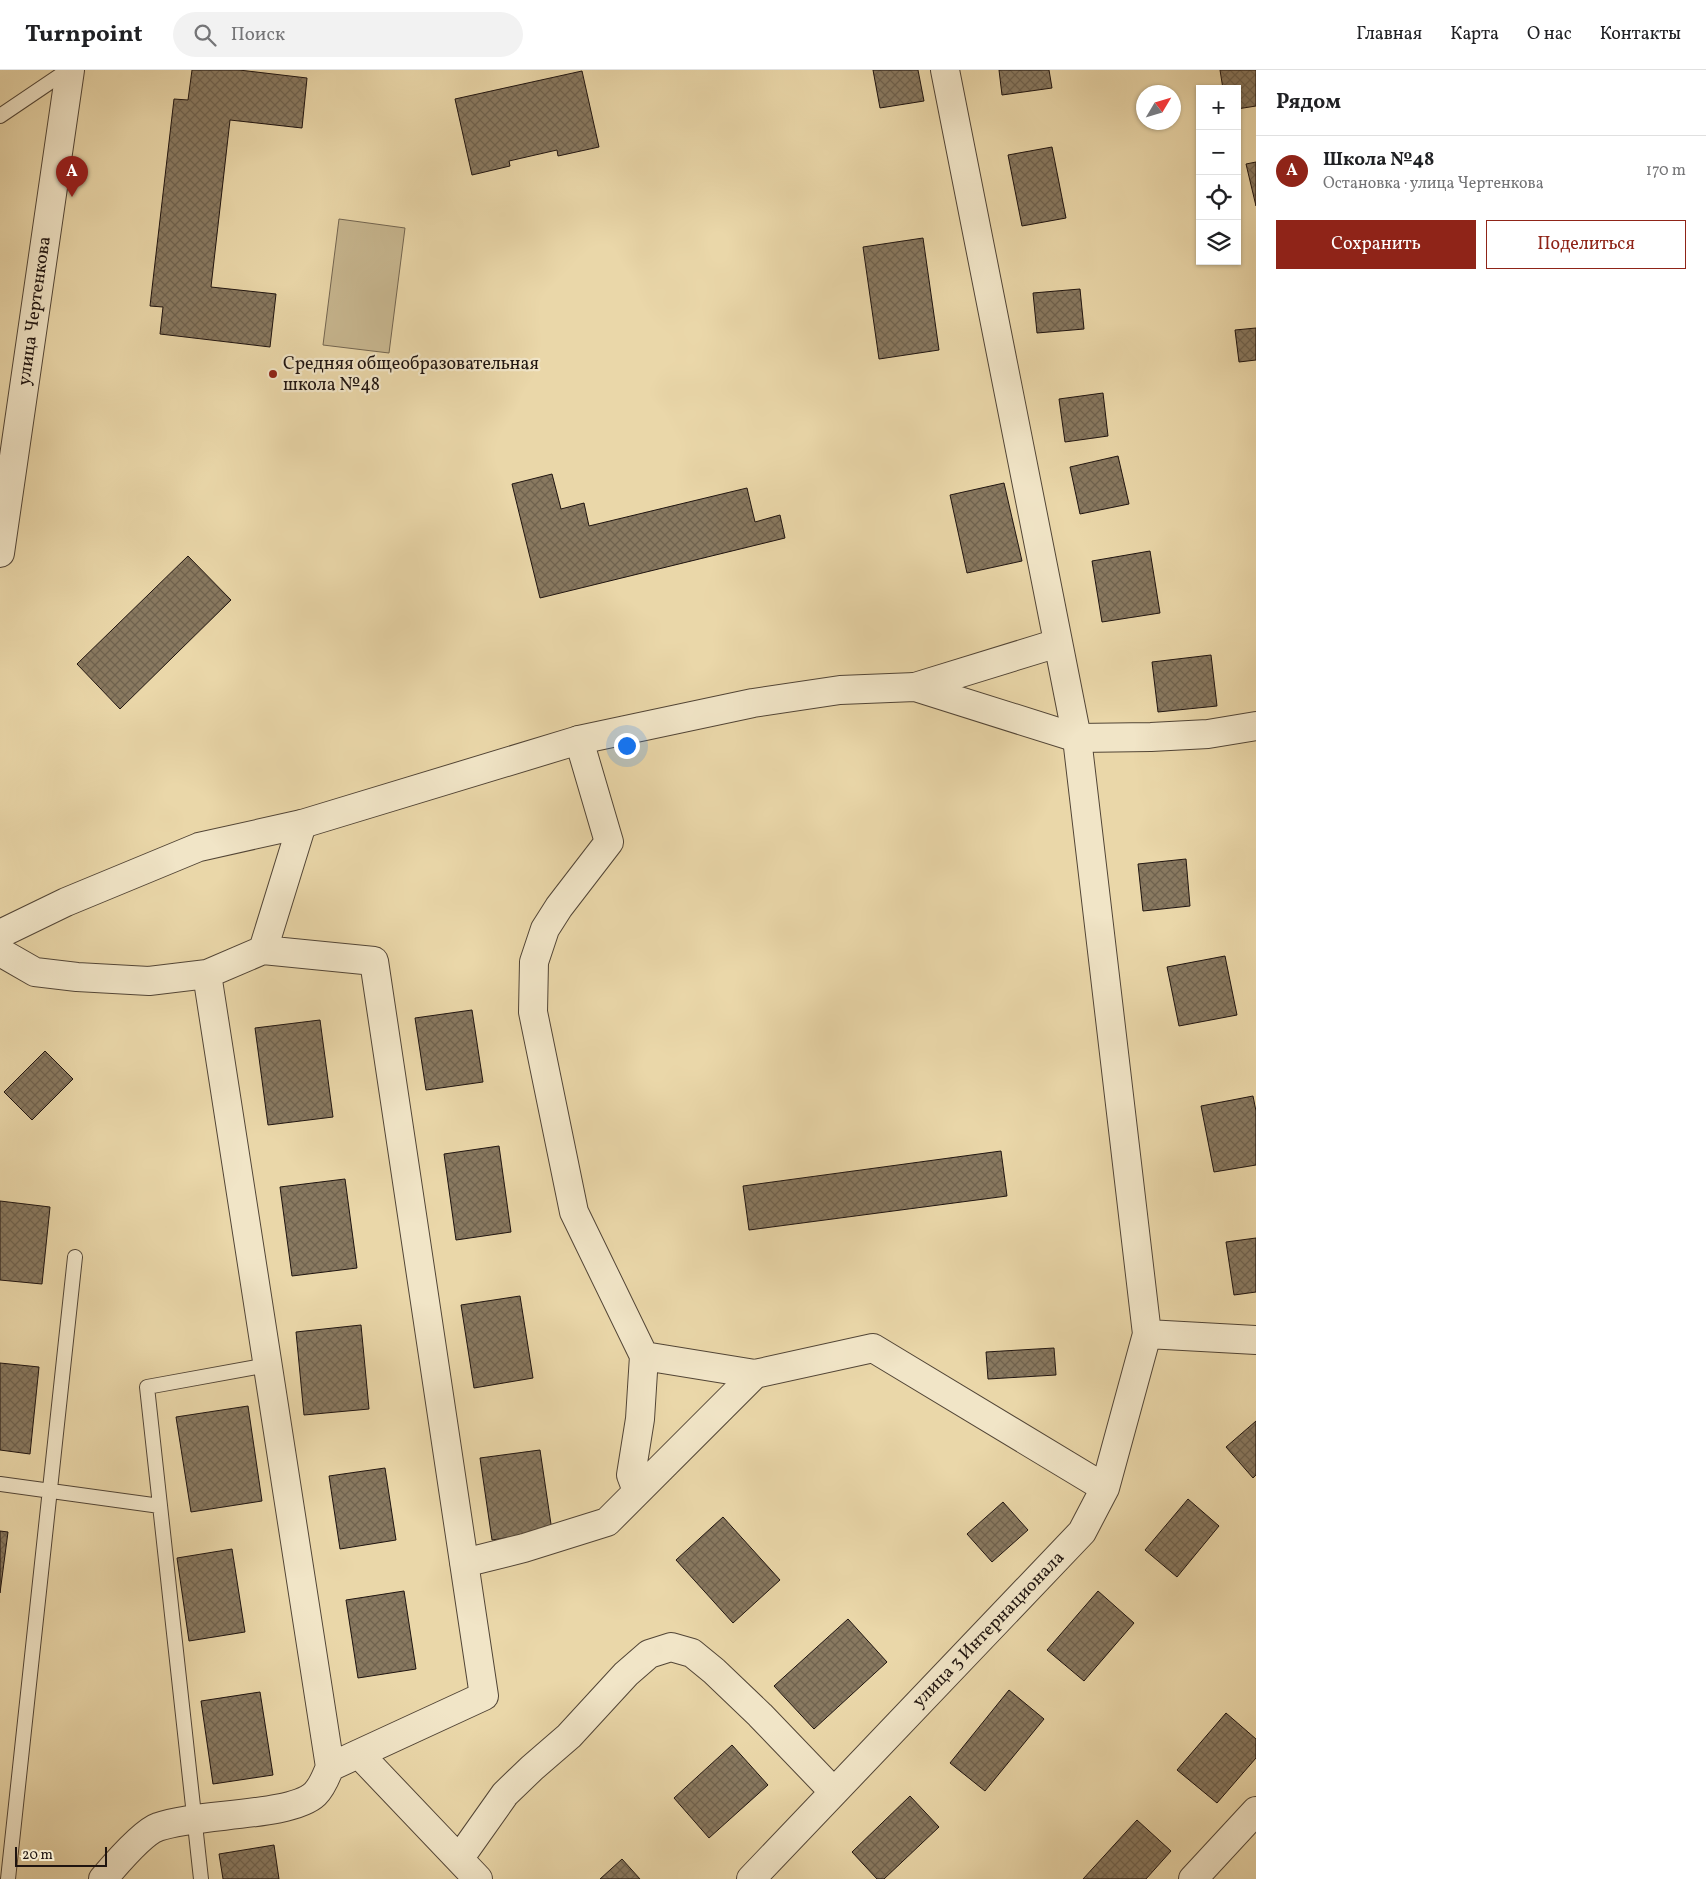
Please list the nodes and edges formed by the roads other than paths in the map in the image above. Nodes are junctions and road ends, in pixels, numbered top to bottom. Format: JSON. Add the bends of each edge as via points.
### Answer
{"nodes":[{"id":1,"x":69,"y":70,"type":"edge"},
{"id":2,"x":945,"y":70,"type":"edge"},
{"id":3,"x":0,"y":116,"type":"edge"},
{"id":4,"x":0,"y":553,"type":"edge"},
{"id":5,"x":1058,"y":642,"type":"junction"},
{"id":6,"x":915,"y":687,"type":"junction"},
{"id":7,"x":1256,"y":726,"type":"edge"},
{"id":8,"x":1077,"y":738,"type":"junction"},
{"id":9,"x":579,"y":740,"type":"junction"},
{"id":10,"x":302,"y":824,"type":"junction"},
{"id":11,"x":0,"y":934,"type":"edge"},
{"id":12,"x":263,"y":950,"type":"junction"},
{"id":13,"x":0,"y":952,"type":"edge"},
{"id":14,"x":207,"y":974,"type":"junction"},
{"id":15,"x":76,"y":1257,"type":"dead end"},
{"id":16,"x":1147,"y":1334,"type":"junction"},
{"id":17,"x":1256,"y":1340,"type":"edge"},
{"id":18,"x":644,"y":1356,"type":"junction"},
{"id":19,"x":267,"y":1365,"type":"junction"},
{"id":20,"x":755,"y":1374,"type":"junction"},
{"id":21,"x":0,"y":1484,"type":"edge"},
{"id":22,"x":1105,"y":1488,"type":"junction"},
{"id":23,"x":50,"y":1491,"type":"junction"},
{"id":24,"x":637,"y":1491,"type":"junction"},
{"id":25,"x":160,"y":1506,"type":"junction"},
{"id":26,"x":464,"y":1563,"type":"junction"},
{"id":27,"x":359,"y":1754,"type":"junction"},
{"id":28,"x":330,"y":1767,"type":"junction"},
{"id":29,"x":834,"y":1792,"type":"junction"},
{"id":30,"x":1256,"y":1811,"type":"edge"},
{"id":31,"x":194,"y":1818,"type":"junction"},
{"id":32,"x":459,"y":1859,"type":"junction"},
{"id":33,"x":8,"y":1879,"type":"edge"},
{"id":34,"x":103,"y":1879,"type":"edge"},
{"id":35,"x":201,"y":1879,"type":"edge"},
{"id":36,"x":478,"y":1879,"type":"edge"},
{"id":37,"x":751,"y":1879,"type":"edge"},
{"id":38,"x":1193,"y":1879,"type":"edge"}],
"edges":[{"from":1,"to":3,"type":"lane"},
{"from":1,"to":4,"type":"street","name":"улица Чертенкова"},
{"from":2,"to":5,"type":"street"},
{"from":5,"to":6,"type":"street"},
{"from":5,"to":8,"type":"street"},
{"from":6,"to":8,"type":"street"},
{"from":6,"to":9,"type":"street","via":[[840,690],[753,703]]},
{"from":7,"to":8,"type":"street","via":[[1208,734],[1150,738]]},
{"from":8,"to":16,"type":"street"},
{"from":9,"to":10,"type":"street"},
{"from":9,"to":18,"type":"street","via":[[609,842],[546,929],[534,962],[533,1012],[574,1212]]},
{"from":10,"to":11,"type":"street","via":[[199,847],[66,902]]},
{"from":10,"to":12,"type":"street"},
{"from":12,"to":14,"type":"street"},
{"from":12,"to":26,"type":"street","via":[[374,961]]},
{"from":13,"to":14,"type":"street","via":[[35,972],[77,978],[149,981]]},
{"from":14,"to":19,"type":"street"},
{"from":15,"to":23,"type":"lane"},
{"from":16,"to":17,"type":"street"},
{"from":16,"to":22,"type":"street","name":"улица 3 Интернационала"},
{"from":18,"to":20,"type":"street"},
{"from":18,"to":24,"type":"street","via":[[640,1419],[631,1475]]},
{"from":19,"to":25,"type":"lane","via":[[147,1387]]},
{"from":19,"to":28,"type":"street"},
{"from":20,"to":22,"type":"street","via":[[874,1348]]},
{"from":20,"to":24,"type":"street"},
{"from":21,"to":23,"type":"lane"},
{"from":22,"to":29,"type":"street","name":"улица 3 Интернационала","via":[[1082,1532]]},
{"from":23,"to":25,"type":"lane"},
{"from":23,"to":33,"type":"lane"},
{"from":24,"to":26,"type":"street","via":[[606,1522]]},
{"from":25,"to":31,"type":"lane"},
{"from":26,"to":27,"type":"street","via":[[484,1696]]},
{"from":27,"to":28,"type":"street"},
{"from":27,"to":32,"type":"street"},
{"from":28,"to":31,"type":"street","via":[[315,1794],[302,1801],[280,1808]]},
{"from":29,"to":32,"type":"street","via":[[714,1671],[692,1653],[671,1647],[648,1654],[569,1736],[505,1794]]},
{"from":29,"to":37,"type":"street","name":"улица 3 Интернационала"},
{"from":30,"to":38,"type":"street"},
{"from":31,"to":34,"type":"street","via":[[157,1827]]},
{"from":31,"to":35,"type":"lane"},
{"from":32,"to":36,"type":"street"}]}
